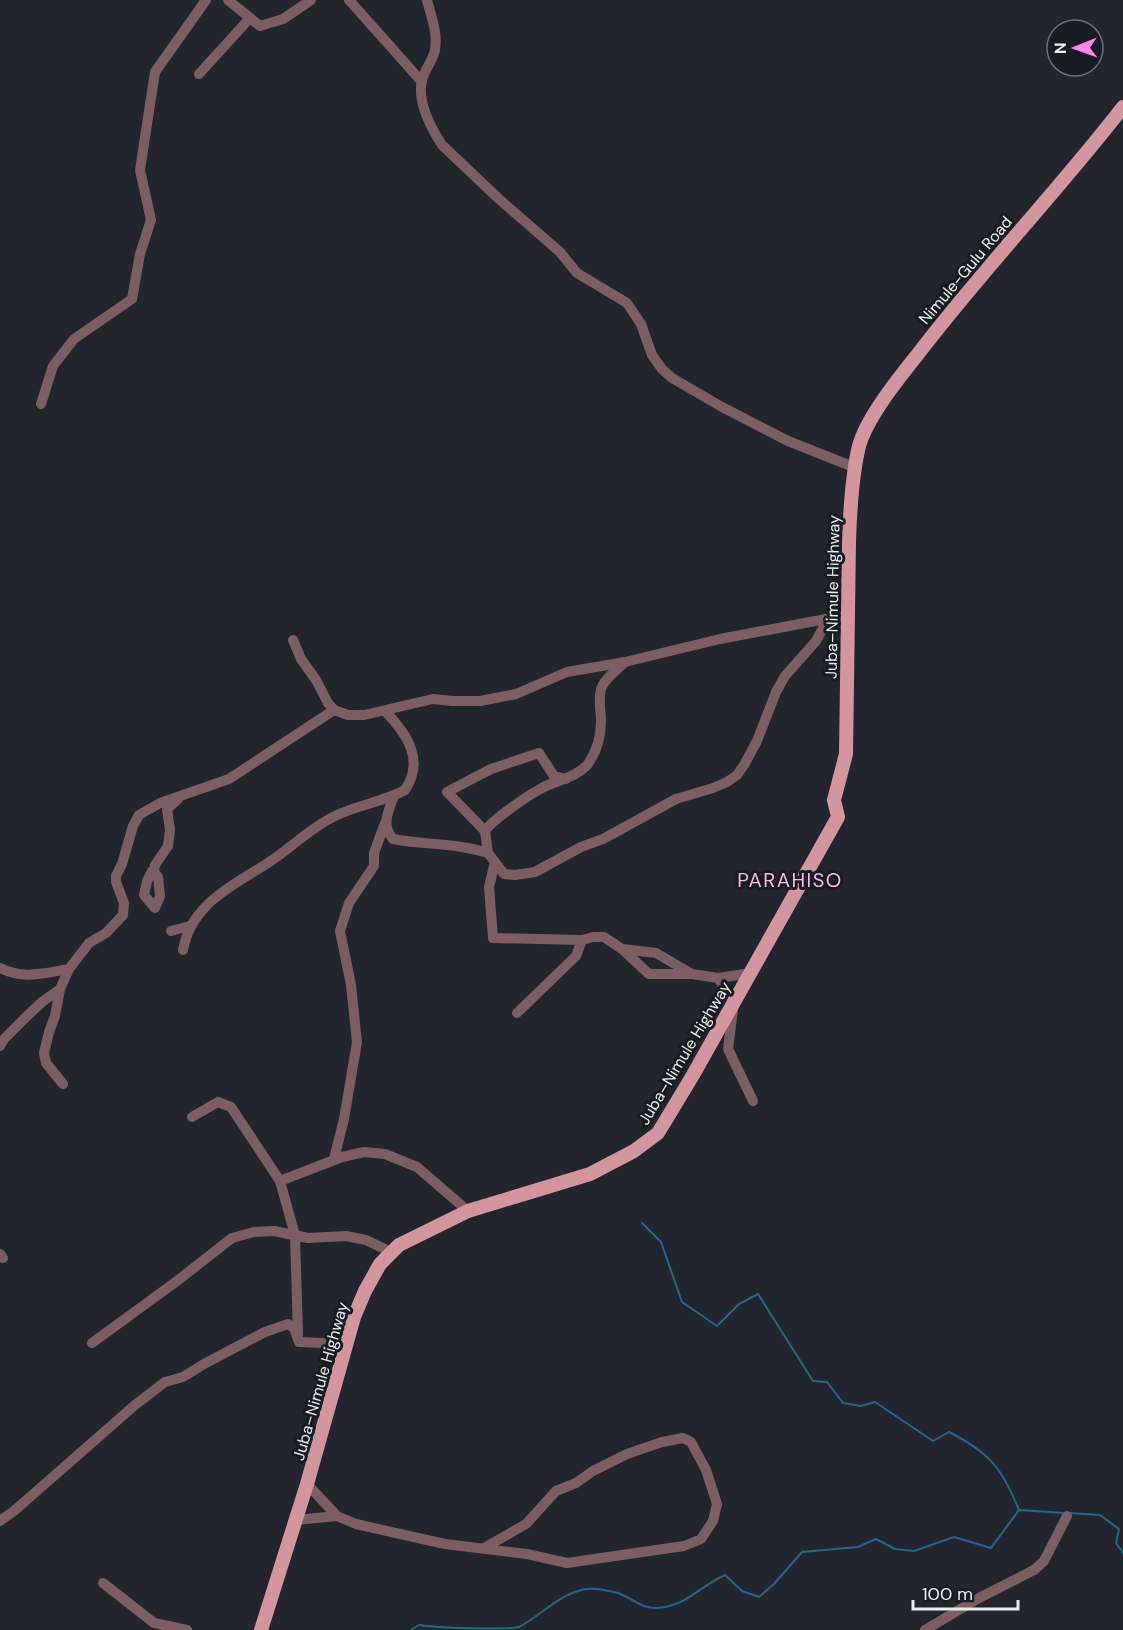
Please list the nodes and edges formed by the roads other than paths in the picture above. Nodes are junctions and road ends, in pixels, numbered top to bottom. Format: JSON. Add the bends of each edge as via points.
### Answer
{"nodes":[{"id":1,"x":206,"y":0,"type":"edge"},
{"id":2,"x":228,"y":0,"type":"edge"},
{"id":3,"x":311,"y":0,"type":"edge"},
{"id":4,"x":349,"y":0,"type":"edge"},
{"id":5,"x":427,"y":0,"type":"edge"},
{"id":6,"x":250,"y":18,"type":"junction"},
{"id":7,"x":199,"y":74,"type":"dead end"},
{"id":8,"x":422,"y":82,"type":"junction"},
{"id":9,"x":1123,"y":107,"type":"edge"},
{"id":10,"x":41,"y":404,"type":"dead end"},
{"id":11,"x":856,"y":468,"type":"junction"},
{"id":12,"x":848,"y":615,"type":"junction"},
{"id":13,"x":828,"y":619,"type":"junction"},
{"id":14,"x":293,"y":640,"type":"dead end"},
{"id":15,"x":625,"y":662,"type":"junction"},
{"id":16,"x":334,"y":710,"type":"junction"},
{"id":17,"x":385,"y":711,"type":"junction"},
{"id":18,"x":566,"y":779,"type":"junction"},
{"id":19,"x":180,"y":796,"type":"junction"},
{"id":20,"x":394,"y":796,"type":"junction"},
{"id":21,"x":385,"y":823,"type":"junction"},
{"id":22,"x":485,"y":831,"type":"junction"},
{"id":23,"x":488,"y":853,"type":"junction"},
{"id":24,"x":495,"y":862,"type":"junction"},
{"id":25,"x":121,"y":893,"type":"junction"},
{"id":26,"x":190,"y":926,"type":"junction"},
{"id":27,"x":171,"y":931,"type":"dead end"},
{"id":28,"x":582,"y":940,"type":"junction"},
{"id":29,"x":622,"y":949,"type":"junction"},
{"id":30,"x":183,"y":950,"type":"dead end"},
{"id":31,"x":0,"y":968,"type":"edge"},
{"id":32,"x":69,"y":969,"type":"junction"},
{"id":33,"x":751,"y":973,"type":"junction"},
{"id":34,"x":692,"y":974,"type":"junction"},
{"id":35,"x":718,"y":978,"type":"junction"},
{"id":36,"x":60,"y":989,"type":"junction"},
{"id":37,"x":734,"y":1002,"type":"junction"},
{"id":38,"x":517,"y":1013,"type":"dead end"},
{"id":39,"x":0,"y":1046,"type":"edge"},
{"id":40,"x":63,"y":1084,"type":"dead end"},
{"id":41,"x":753,"y":1101,"type":"dead end"},
{"id":42,"x":192,"y":1117,"type":"dead end"},
{"id":43,"x":334,"y":1159,"type":"junction"},
{"id":44,"x":280,"y":1182,"type":"junction"},
{"id":45,"x":468,"y":1211,"type":"junction"},
{"id":46,"x":296,"y":1235,"type":"junction"},
{"id":47,"x":391,"y":1252,"type":"junction"},
{"id":48,"x":298,"y":1335,"type":"junction"},
{"id":49,"x":92,"y":1343,"type":"dead end"},
{"id":50,"x":345,"y":1344,"type":"junction"},
{"id":51,"x":307,"y":1484,"type":"junction"},
{"id":52,"x":337,"y":1516,"type":"junction"},
{"id":53,"x":1066,"y":1516,"type":"dead end"},
{"id":54,"x":296,"y":1520,"type":"junction"},
{"id":55,"x":0,"y":1521,"type":"edge"},
{"id":56,"x":484,"y":1548,"type":"junction"},
{"id":57,"x":103,"y":1583,"type":"dead end"},
{"id":58,"x":187,"y":1630,"type":"edge"},
{"id":59,"x":261,"y":1630,"type":"edge"},
{"id":60,"x":925,"y":1630,"type":"edge"}],
"edges":[{"from":1,"to":10,"type":"street","via":[[155,72],[140,170],[150,219],[132,299],[74,339],[53,366]]},
{"from":2,"to":6,"type":"street"},
{"from":3,"to":6,"type":"street","via":[[283,19],[260,26]]},
{"from":4,"to":8,"type":"street"},
{"from":5,"to":8,"type":"street","via":[[435,52]]},
{"from":6,"to":7,"type":"street"},
{"from":8,"to":11,"type":"street","via":[[423,103],[442,145],[560,252],[577,273],[627,303],[641,324],[652,355],[672,378],[788,441]]},
{"from":9,"to":11,"type":"main road","name":"Nimule-Gulu Road","via":[[895,383],[872,418],[860,445]]},
{"from":11,"to":12,"type":"main road","name":"Juba–Nimule Highway","via":[[850,507]]},
{"from":12,"to":13,"type":"street"},
{"from":12,"to":33,"type":"main road","name":"Juba–Nimule Highway","via":[[846,754],[834,800],[838,817]]},
{"from":13,"to":15,"type":"street"},
{"from":13,"to":24,"type":"street","via":[[776,692],[748,758],[727,782],[676,799],[535,872],[504,874]]},
{"from":14,"to":16,"type":"street"},
{"from":15,"to":17,"type":"street","via":[[567,672],[516,694],[480,701],[433,699]]},
{"from":15,"to":18,"type":"street","via":[[601,687],[598,747],[586,766]]},
{"from":16,"to":17,"type":"street","via":[[348,715]]},
{"from":16,"to":19,"type":"street","via":[[229,779]]},
{"from":17,"to":20,"type":"street","via":[[409,741],[414,771],[405,790]]},
{"from":18,"to":22,"type":"street","via":[[542,788],[491,822]]},
{"from":18,"to":22,"type":"street","via":[[554,776],[539,753],[491,769],[447,792]]},
{"from":19,"to":25,"type":"street","via":[[139,815],[116,876]]},
{"from":19,"to":25,"type":"street","via":[[167,809],[170,830],[168,846],[154,872],[160,896],[155,908],[148,898],[129,899]]},
{"from":20,"to":21,"type":"street"},
{"from":20,"to":26,"type":"street","via":[[360,805],[307,832],[279,856],[214,897]]},
{"from":21,"to":23,"type":"street","via":[[393,840],[469,847]]},
{"from":21,"to":43,"type":"street","via":[[374,853],[374,866],[349,903],[340,931],[357,1042]]},
{"from":22,"to":23,"type":"street"},
{"from":23,"to":24,"type":"street"},
{"from":24,"to":28,"type":"street","via":[[489,887],[493,938]]},
{"from":25,"to":32,"type":"street","via":[[123,915],[106,933],[89,943]]},
{"from":26,"to":27,"type":"street"},
{"from":26,"to":30,"type":"street"},
{"from":28,"to":29,"type":"street","via":[[604,937]]},
{"from":28,"to":38,"type":"street","via":[[576,956]]},
{"from":29,"to":34,"type":"street","via":[[656,953]]},
{"from":29,"to":34,"type":"street","via":[[649,974]]},
{"from":31,"to":32,"type":"street","via":[[30,976]]},
{"from":32,"to":36,"type":"street"},
{"from":33,"to":35,"type":"street"},
{"from":33,"to":37,"type":"main road","name":"Juba–Nimule Highway"},
{"from":34,"to":35,"type":"street"},
{"from":35,"to":37,"type":"street"},
{"from":36,"to":39,"type":"street","via":[[24,1019]]},
{"from":36,"to":40,"type":"street","via":[[44,1053],[46,1063]]},
{"from":37,"to":41,"type":"street","via":[[728,1048]]},
{"from":37,"to":45,"type":"main road","name":"Juba–Nimule Highway","via":[[658,1133],[646,1143],[590,1174]]},
{"from":42,"to":44,"type":"street","via":[[218,1102],[231,1107]]},
{"from":43,"to":44,"type":"street"},
{"from":43,"to":45,"type":"street","via":[[364,1152],[385,1154],[417,1167]]},
{"from":44,"to":46,"type":"street"},
{"from":45,"to":47,"type":"main road","name":"Juba–Nimule Highway"},
{"from":46,"to":47,"type":"street","via":[[346,1236]]},
{"from":46,"to":48,"type":"street"},
{"from":46,"to":49,"type":"street","via":[[274,1231],[232,1238]]},
{"from":47,"to":50,"type":"main road","name":"Juba–Nimule Highway","via":[[365,1291]]},
{"from":48,"to":50,"type":"street","via":[[299,1342]]},
{"from":48,"to":55,"type":"street","via":[[288,1324],[276,1327],[183,1377],[165,1382]]},
{"from":50,"to":51,"type":"main road","name":"Juba–Nimule Highway"},
{"from":51,"to":52,"type":"street"},
{"from":51,"to":54,"type":"main road","name":"Juba–Nimule Highway"},
{"from":52,"to":54,"type":"street"},
{"from":52,"to":56,"type":"street","via":[[445,1544]]},
{"from":53,"to":60,"type":"street","via":[[1044,1562]]},
{"from":54,"to":59,"type":"main road","name":"Juba–Nimule Highway"},
{"from":56,"to":56,"type":"street","via":[[567,1563],[684,1545],[701,1539],[713,1521],[717,1504],[691,1442],[683,1438],[627,1454],[556,1491],[526,1524]]},
{"from":57,"to":58,"type":"street","via":[[127,1607],[154,1623]]}]}
